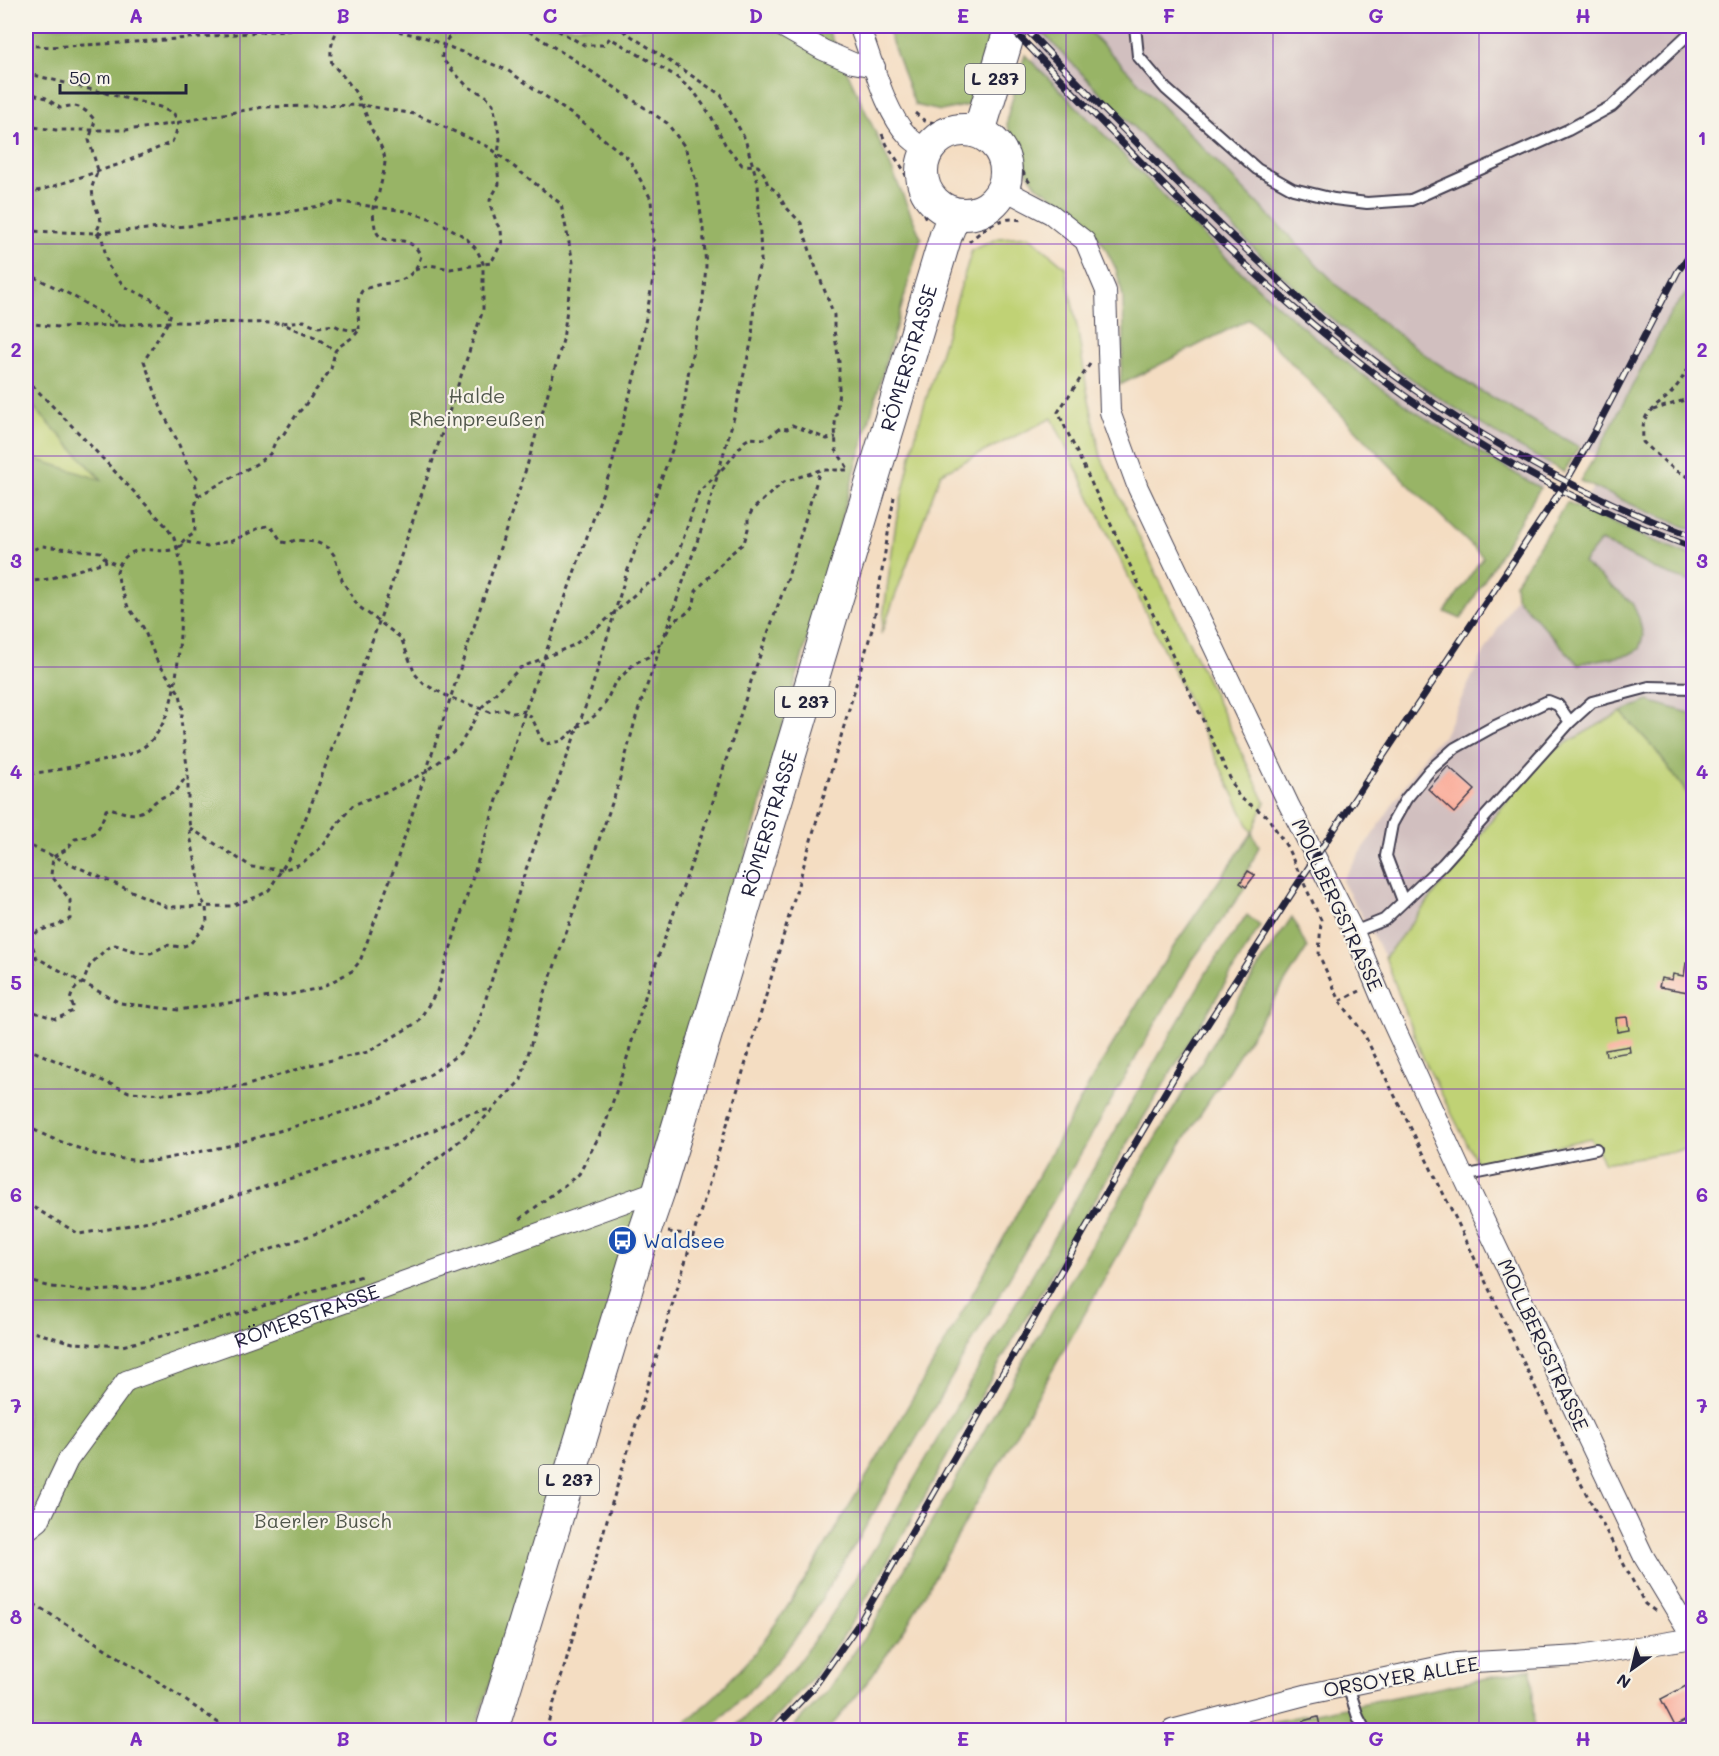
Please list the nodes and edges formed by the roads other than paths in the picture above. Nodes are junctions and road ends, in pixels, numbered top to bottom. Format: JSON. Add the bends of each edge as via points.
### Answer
{"nodes":[{"id":1,"x":781,"y":26,"type":"edge"},
{"id":2,"x":859,"y":26,"type":"edge"},
{"id":3,"x":1011,"y":26,"type":"edge"},
{"id":4,"x":1135,"y":26,"type":"edge"},
{"id":5,"x":1694,"y":29,"type":"edge"},
{"id":6,"x":875,"y":67,"type":"junction"},
{"id":7,"x":989,"y":123,"type":"junction"},
{"id":8,"x":927,"y":150,"type":"junction"},
{"id":9,"x":1014,"y":195,"type":"junction"},
{"id":10,"x":956,"y":231,"type":"junction"},
{"id":11,"x":1694,"y":688,"type":"edge"},
{"id":12,"x":1570,"y":722,"type":"junction"},
{"id":13,"x":1403,"y":901,"type":"junction"},
{"id":14,"x":1354,"y":932,"type":"junction"},
{"id":15,"x":1596,"y":1149,"type":"dead end"},
{"id":16,"x":1463,"y":1176,"type":"junction"},
{"id":17,"x":658,"y":1190,"type":"junction"},
{"id":18,"x":26,"y":1531,"type":"edge"},
{"id":19,"x":1693,"y":1639,"type":"edge"},
{"id":20,"x":1348,"y":1686,"type":"junction"},
{"id":21,"x":1179,"y":1730,"type":"edge"},
{"id":22,"x":492,"y":1731,"type":"edge"},
{"id":23,"x":1365,"y":1731,"type":"edge"}],
"edges":[{"from":1,"to":6,"type":"street","via":[[823,50],[853,63]]},
{"from":2,"to":6,"type":"street"},
{"from":3,"to":7,"type":"main road","number":"L 237"},
{"from":4,"to":5,"type":"lane","via":[[1138,56],[1166,89],[1257,169],[1293,189],[1367,203],[1411,200],[1568,130],[1612,105]]},
{"from":6,"to":8,"type":"street","via":[[896,120],[909,138]]},
{"from":7,"to":8,"type":"main road","via":[[944,134]]},
{"from":7,"to":9,"type":"main road","via":[[991,140],[1000,150]]},
{"from":8,"to":10,"type":"main road","via":[[921,169],[924,188]]},
{"from":9,"to":10,"type":"main road","via":[[965,215]]},
{"from":9,"to":14,"type":"street","name":"MOLLBERGSTRASSE","via":[[1051,214],[1085,241],[1106,291],[1110,412],[1138,488]]},
{"from":10,"to":17,"type":"main road","name":"RÖMERSTRASSE","number":"L 237","via":[[873,477]]},
{"from":11,"to":12,"type":"lane","via":[[1649,687],[1592,702]]},
{"from":12,"to":13,"type":"lane","via":[[1443,864]]},
{"from":12,"to":13,"type":"lane","via":[[1558,705],[1548,701],[1455,748],[1430,770],[1392,824],[1386,856]]},
{"from":13,"to":14,"type":"lane","via":[[1384,920]]},
{"from":14,"to":16,"type":"street","name":"MOLLBERGSTRASSE"},
{"from":15,"to":16,"type":"lane"},
{"from":16,"to":19,"type":"street","name":"MOLLBERGSTRASSE","via":[[1644,1557]]},
{"from":17,"to":18,"type":"street","name":"RÖMERSTRASSE","via":[[126,1380],[68,1460],[39,1521]]},
{"from":17,"to":22,"type":"main road","name":"RÖMERSTRASSE","number":"L 237"},
{"from":19,"to":20,"type":"street","name":"ORSOYER ALLEE","via":[[1580,1656],[1456,1664]]},
{"from":20,"to":21,"type":"street","name":"ORSOYER ALLEE"},
{"from":20,"to":23,"type":"lane"}]}
